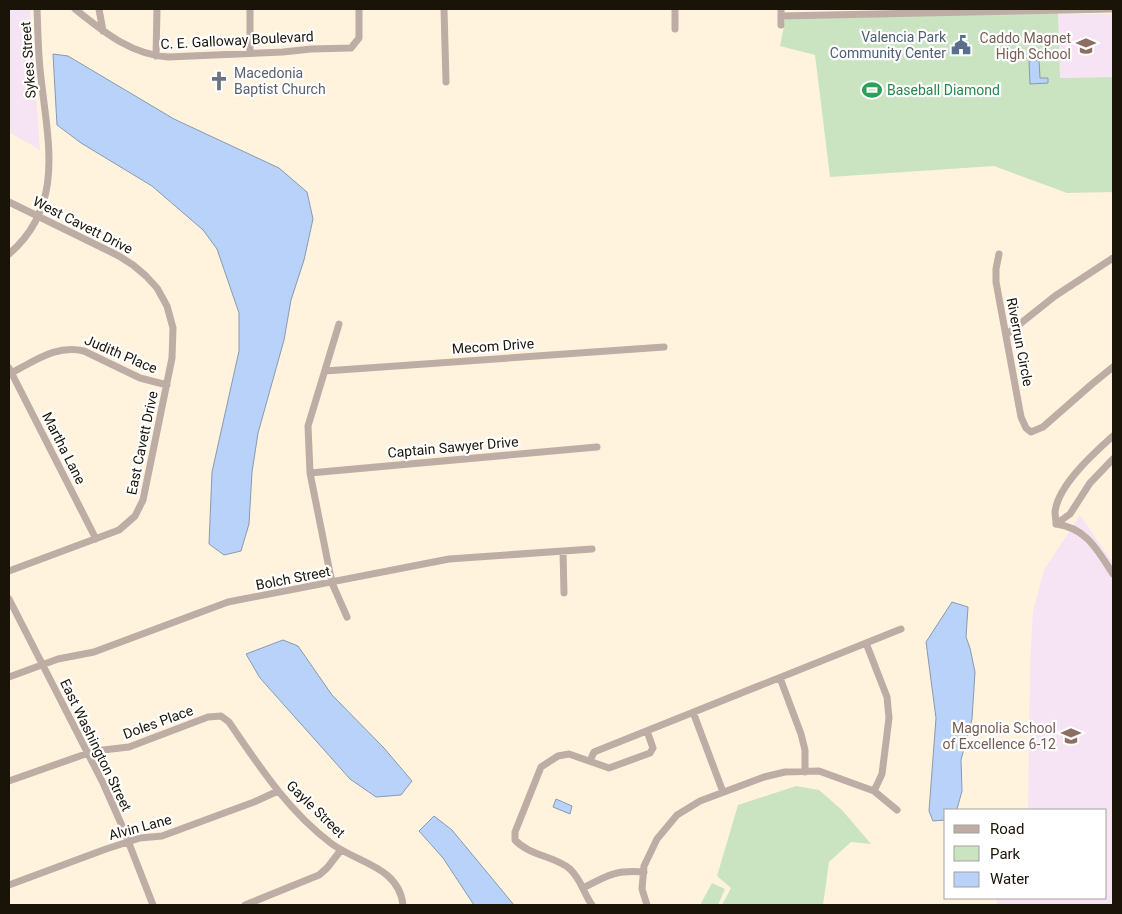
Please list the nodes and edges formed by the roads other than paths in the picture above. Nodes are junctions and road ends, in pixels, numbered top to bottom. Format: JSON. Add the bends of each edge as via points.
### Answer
{"nodes":[{"id":1,"x":38,"y":9,"type":"edge"},
{"id":2,"x":75,"y":9,"type":"edge"},
{"id":3,"x":99,"y":9,"type":"edge"},
{"id":4,"x":158,"y":9,"type":"edge"},
{"id":5,"x":250,"y":9,"type":"edge"},
{"id":6,"x":359,"y":9,"type":"edge"},
{"id":7,"x":444,"y":9,"type":"edge"},
{"id":8,"x":675,"y":9,"type":"edge"},
{"id":9,"x":1113,"y":9,"type":"edge"},
{"id":10,"x":781,"y":12,"type":"edge"},
{"id":11,"x":781,"y":25,"type":"dead end"},
{"id":12,"x":675,"y":29,"type":"dead end"},
{"id":13,"x":103,"y":31,"type":"junction"},
{"id":14,"x":250,"y":53,"type":"junction"},
{"id":15,"x":156,"y":56,"type":"junction"},
{"id":16,"x":446,"y":82,"type":"dead end"},
{"id":17,"x":9,"y":202,"type":"edge"},
{"id":18,"x":38,"y":216,"type":"junction"},
{"id":19,"x":9,"y":254,"type":"edge"},
{"id":20,"x":999,"y":254,"type":"dead end"},
{"id":21,"x":1113,"y":258,"type":"edge"},
{"id":22,"x":339,"y":324,"type":"dead end"},
{"id":23,"x":1006,"y":335,"type":"junction"},
{"id":24,"x":664,"y":347,"type":"dead end"},
{"id":25,"x":1113,"y":368,"type":"edge"},
{"id":26,"x":10,"y":370,"type":"edge"},
{"id":27,"x":325,"y":371,"type":"junction"},
{"id":28,"x":167,"y":385,"type":"junction"},
{"id":29,"x":1113,"y":436,"type":"edge"},
{"id":30,"x":597,"y":447,"type":"dead end"},
{"id":31,"x":1113,"y":459,"type":"edge"},
{"id":32,"x":310,"y":473,"type":"junction"},
{"id":33,"x":1056,"y":524,"type":"junction"},
{"id":34,"x":96,"y":539,"type":"junction"},
{"id":35,"x":592,"y":548,"type":"dead end"},
{"id":36,"x":563,"y":551,"type":"junction"},
{"id":37,"x":9,"y":571,"type":"edge"},
{"id":38,"x":1113,"y":574,"type":"edge"},
{"id":39,"x":332,"y":583,"type":"junction"},
{"id":40,"x":564,"y":593,"type":"dead end"},
{"id":41,"x":9,"y":599,"type":"edge"},
{"id":42,"x":347,"y":617,"type":"dead end"},
{"id":43,"x":901,"y":630,"type":"dead end"},
{"id":44,"x":866,"y":644,"type":"junction"},
{"id":45,"x":42,"y":665,"type":"junction"},
{"id":46,"x":9,"y":677,"type":"edge"},
{"id":47,"x":780,"y":678,"type":"junction"},
{"id":48,"x":693,"y":712,"type":"junction"},
{"id":49,"x":229,"y":722,"type":"joint"},
{"id":50,"x":647,"y":731,"type":"junction"},
{"id":51,"x":88,"y":753,"type":"junction"},
{"id":52,"x":590,"y":761,"type":"junction"},
{"id":53,"x":805,"y":772,"type":"junction"},
{"id":54,"x":9,"y":781,"type":"edge"},
{"id":55,"x":278,"y":791,"type":"junction"},
{"id":56,"x":723,"y":792,"type":"junction"},
{"id":57,"x":874,"y":792,"type":"junction"},
{"id":58,"x":897,"y":810,"type":"dead end"},
{"id":59,"x":129,"y":842,"type":"junction"},
{"id":60,"x":341,"y":850,"type":"junction"},
{"id":61,"x":644,"y":872,"type":"junction"},
{"id":62,"x":9,"y":885,"type":"edge"},
{"id":63,"x":583,"y":888,"type":"junction"},
{"id":64,"x":153,"y":905,"type":"edge"},
{"id":65,"x":245,"y":905,"type":"edge"},
{"id":66,"x":404,"y":905,"type":"edge"},
{"id":67,"x":592,"y":905,"type":"edge"},
{"id":68,"x":647,"y":905,"type":"edge"}],
"edges":[{"from":1,"to":18,"type":"street","name":"Sykes Street","via":[[49,147],[49,179]]},
{"from":2,"to":13,"type":"street","name":"C. E. Galloway Boulevard"},
{"from":3,"to":13,"type":"street"},
{"from":4,"to":15,"type":"street"},
{"from":5,"to":14,"type":"street"},
{"from":6,"to":14,"type":"street","name":"C. E. Galloway Boulevard","via":[[359,38],[353,47]]},
{"from":7,"to":16,"type":"street"},
{"from":8,"to":12,"type":"street"},
{"from":9,"to":10,"type":"street"},
{"from":10,"to":11,"type":"street"},
{"from":13,"to":15,"type":"street","name":"C. E. Galloway Boulevard","via":[[139,52]]},
{"from":14,"to":15,"type":"street","name":"C. E. Galloway Boulevard"},
{"from":17,"to":18,"type":"street","name":"West Cavett Drive"},
{"from":18,"to":19,"type":"street","name":"Sykes Street","via":[[24,239]]},
{"from":18,"to":28,"type":"street","name":"West Cavett Drive","via":[[119,256],[157,288],[167,306],[173,328]]},
{"from":20,"to":23,"type":"street","name":"Riverrun Circle","via":[[995,276]]},
{"from":21,"to":23,"type":"street","via":[[1055,296]]},
{"from":22,"to":27,"type":"street"},
{"from":23,"to":25,"type":"street","name":"Riverrun Circle","via":[[1022,417],[1031,432],[1044,427]]},
{"from":24,"to":27,"type":"street","name":"Mecom Drive"},
{"from":26,"to":28,"type":"street","name":"Judith Place","via":[[55,351],[75,348],[140,378]]},
{"from":26,"to":34,"type":"street","name":"Martha Lane"},
{"from":27,"to":32,"type":"street","via":[[308,426]]},
{"from":28,"to":34,"type":"street","name":"East Cavett Drive","via":[[141,506],[119,530]]},
{"from":29,"to":33,"type":"street","via":[[1068,483],[1055,511]]},
{"from":30,"to":32,"type":"street","name":"Captain Sawyer Drive"},
{"from":31,"to":33,"type":"street","via":[[1090,483],[1070,514]]},
{"from":32,"to":39,"type":"street"},
{"from":33,"to":38,"type":"street","via":[[1068,525],[1088,538]]},
{"from":34,"to":37,"type":"street","name":"East Cavett Drive"},
{"from":35,"to":36,"type":"street","name":"Bolch Street"},
{"from":36,"to":39,"type":"street","name":"Bolch Street","via":[[449,559]]},
{"from":36,"to":40,"type":"street"},
{"from":39,"to":42,"type":"street"},
{"from":39,"to":45,"type":"street","name":"Bolch Street","via":[[228,602],[94,652],[58,658]]},
{"from":41,"to":45,"type":"street","name":"East Washington Street"},
{"from":43,"to":44,"type":"street"},
{"from":44,"to":47,"type":"street"},
{"from":44,"to":57,"type":"street","via":[[887,697],[889,718],[882,774]]},
{"from":45,"to":46,"type":"street","name":"Bolch Street"},
{"from":45,"to":51,"type":"street","name":"East Washington Street"},
{"from":47,"to":48,"type":"street"},
{"from":47,"to":53,"type":"street","via":[[801,734]]},
{"from":48,"to":50,"type":"street"},
{"from":48,"to":56,"type":"street"},
{"from":49,"to":51,"type":"street","name":"Doles Place","via":[[214,716],[129,747]]},
{"from":49,"to":55,"type":"street","name":"Gayle Street"},
{"from":50,"to":52,"type":"street","via":[[594,752]]},
{"from":50,"to":52,"type":"street","via":[[653,748],[650,753],[609,768]]},
{"from":51,"to":54,"type":"street","name":"Doles Place"},
{"from":51,"to":59,"type":"street","name":"East Washington Street"},
{"from":52,"to":63,"type":"street","via":[[569,754],[558,756],[541,767],[515,832],[515,840],[522,847],[568,868],[581,881]]},
{"from":53,"to":56,"type":"street","via":[[764,777]]},
{"from":53,"to":57,"type":"street","via":[[819,772]]},
{"from":55,"to":59,"type":"street","name":"Alvin Lane","via":[[162,836]]},
{"from":55,"to":60,"type":"street","name":"Gayle Street","via":[[296,812]]},
{"from":56,"to":61,"type":"street","via":[[677,815],[657,838]]},
{"from":57,"to":58,"type":"street"},
{"from":59,"to":62,"type":"street","name":"Alvin Lane"},
{"from":59,"to":64,"type":"street","name":"East Washington Street"},
{"from":60,"to":65,"type":"street","via":[[319,875]]},
{"from":60,"to":66,"type":"street","name":"Gayle Street","via":[[384,872],[395,882]]},
{"from":61,"to":63,"type":"street","via":[[612,873]]},
{"from":61,"to":68,"type":"street","via":[[642,889]]},
{"from":63,"to":67,"type":"street"}]}
